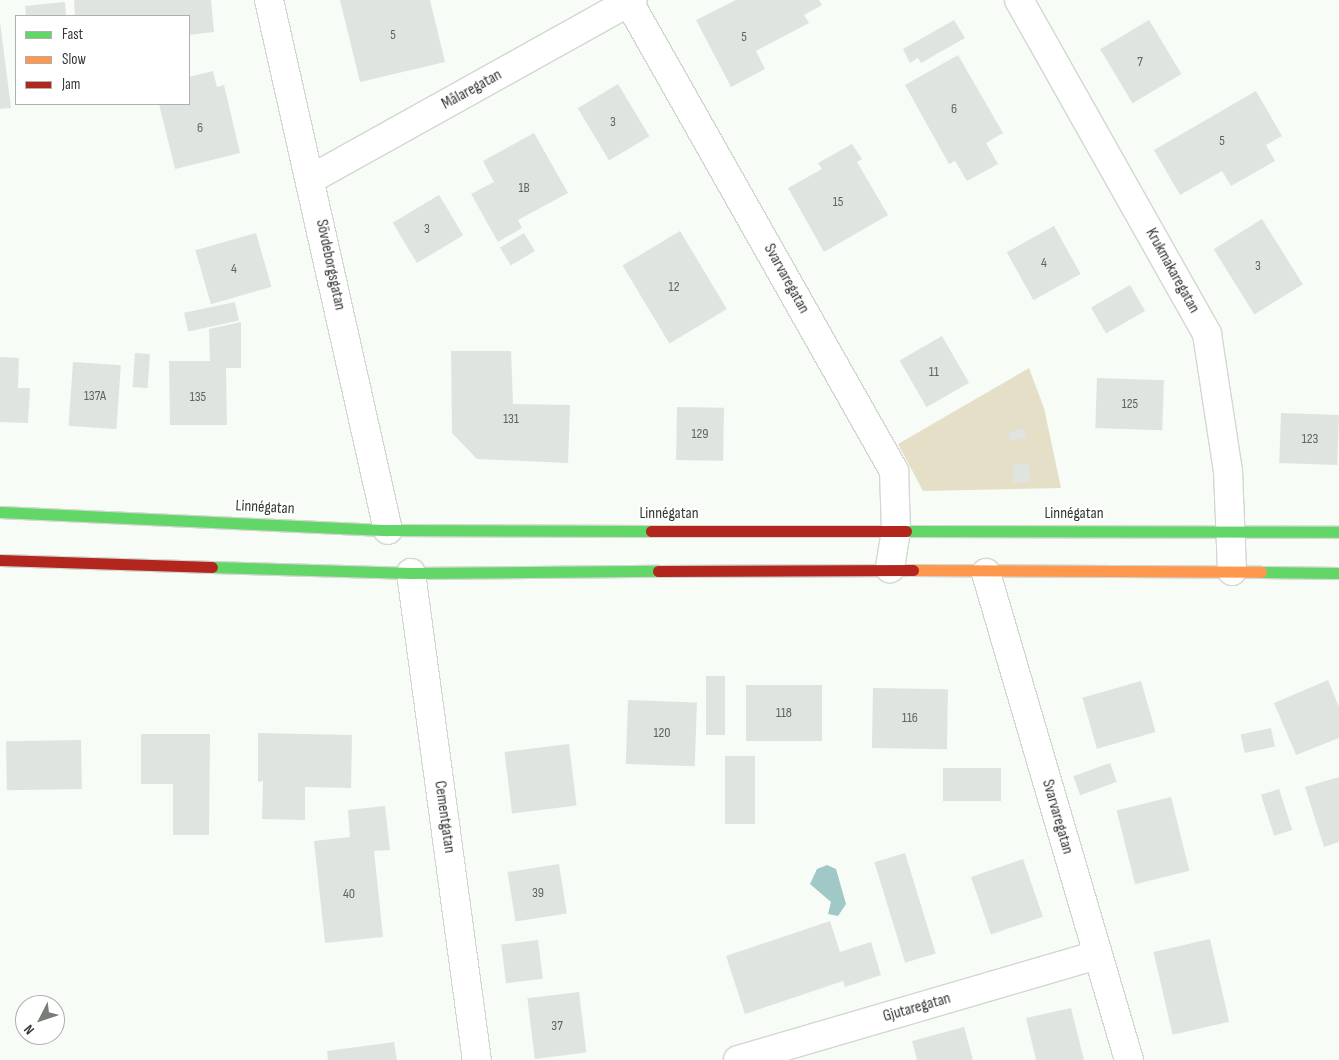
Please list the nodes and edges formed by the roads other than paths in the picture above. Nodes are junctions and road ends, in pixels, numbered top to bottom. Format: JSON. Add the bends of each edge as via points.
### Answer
{"nodes":[{"id":1,"x":268,"y":0,"type":"edge"},
{"id":2,"x":1019,"y":0,"type":"edge"},
{"id":3,"x":631,"y":1,"type":"edge"},
{"id":4,"x":311,"y":180,"type":"junction"},
{"id":5,"x":0,"y":512,"type":"edge"},
{"id":6,"x":388,"y":530,"type":"junction"},
{"id":7,"x":896,"y":530,"type":"junction"},
{"id":8,"x":1230,"y":532,"type":"junction"},
{"id":9,"x":1339,"y":532,"type":"edge"},
{"id":10,"x":0,"y":560,"type":"edge"},
{"id":11,"x":890,"y":569,"type":"junction"},
{"id":12,"x":1232,"y":571,"type":"junction"},
{"id":13,"x":411,"y":573,"type":"junction"},
{"id":14,"x":986,"y":573,"type":"junction"},
{"id":15,"x":1339,"y":573,"type":"edge"},
{"id":16,"x":1097,"y":955,"type":"junction"},
{"id":17,"x":477,"y":1060,"type":"edge"},
{"id":18,"x":738,"y":1060,"type":"edge"},
{"id":19,"x":1129,"y":1060,"type":"edge"}],
"edges":[{"from":1,"to":4,"type":"street","name":"Sövdeborgsgatan"},
{"from":2,"to":8,"type":"street","name":"Krukmakaregatan","via":[[1208,334],[1228,471]]},
{"from":3,"to":4,"type":"street","name":"Målaregatan"},
{"from":3,"to":7,"type":"street","name":"Svarvaregatan","via":[[894,471]]},
{"from":4,"to":6,"type":"street","name":"Sövdeborgsgatan"},
{"from":5,"to":6,"type":"street","name":"Linnégatan"},
{"from":6,"to":7,"type":"street","name":"Linnégatan"},
{"from":7,"to":8,"type":"street","name":"Linnégatan"},
{"from":7,"to":11,"type":"street","name":"Svarvaregatan"},
{"from":8,"to":9,"type":"street","name":"Linnégatan"},
{"from":8,"to":12,"type":"street","name":"Krukmakaregatan"},
{"from":10,"to":13,"type":"street"},
{"from":11,"to":13,"type":"street"},
{"from":11,"to":14,"type":"street"},
{"from":12,"to":14,"type":"street","via":[[1100,569]]},
{"from":12,"to":15,"type":"street"},
{"from":13,"to":17,"type":"street","name":"Cementgatan"},
{"from":14,"to":16,"type":"street","name":"Svarvaregatan"},
{"from":16,"to":18,"type":"street","name":"Gjutaregatan"},
{"from":16,"to":19,"type":"street","name":"Svarvaregatan"}]}
